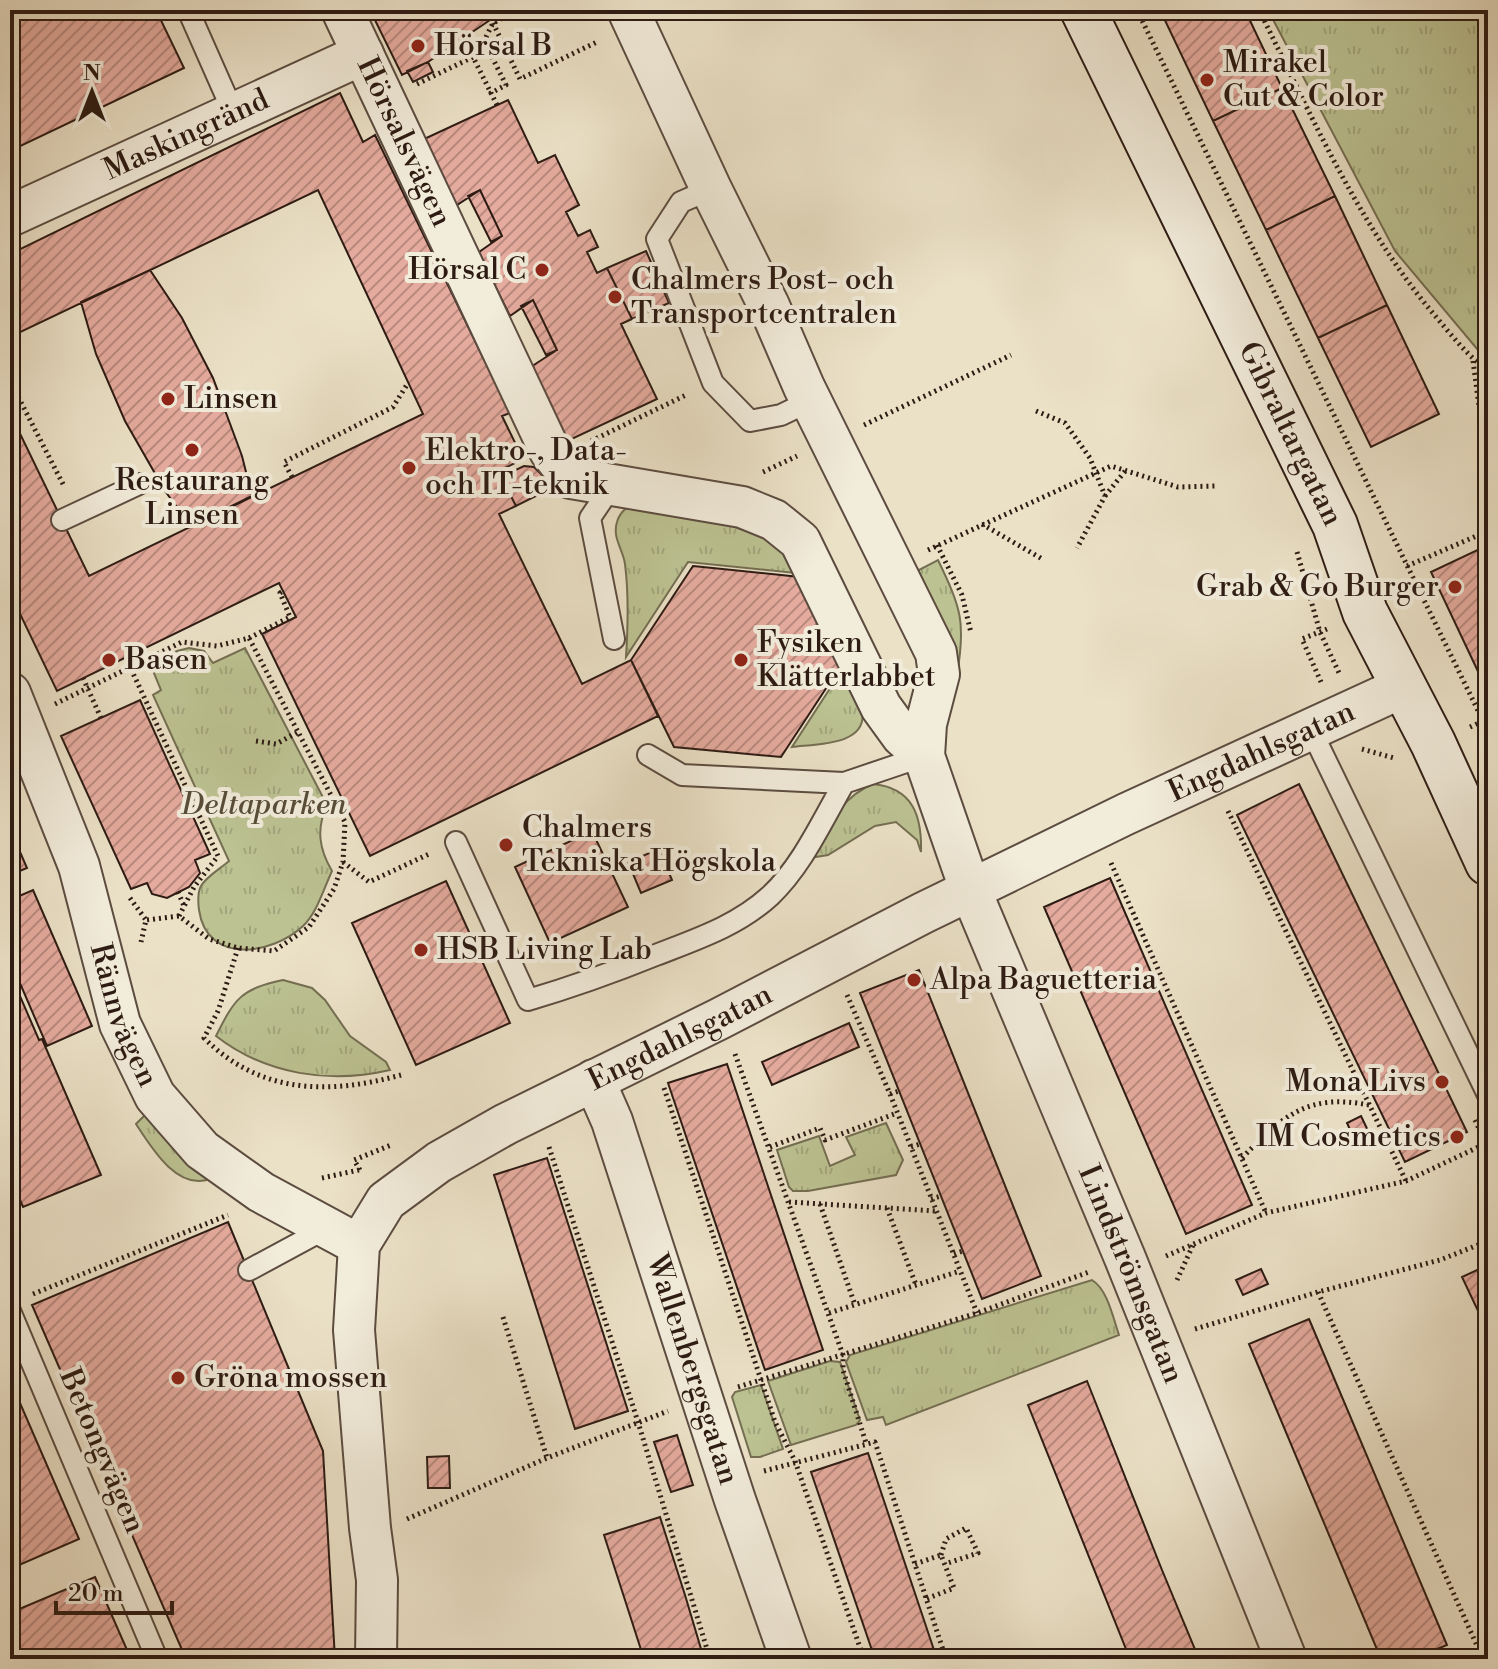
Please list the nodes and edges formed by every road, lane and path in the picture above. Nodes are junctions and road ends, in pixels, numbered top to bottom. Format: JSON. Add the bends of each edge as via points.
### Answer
{"nodes":[{"id":1,"x":188,"y":10,"type":"edge"},
{"id":2,"x":342,"y":10,"type":"edge"},
{"id":3,"x":518,"y":10,"type":"edge"},
{"id":4,"x":628,"y":10,"type":"edge"},
{"id":5,"x":1083,"y":10,"type":"edge"},
{"id":6,"x":1259,"y":10,"type":"edge"},
{"id":7,"x":493,"y":23,"type":"junction"},
{"id":8,"x":481,"y":24,"type":"dead end"},
{"id":9,"x":485,"y":34,"type":"junction"},
{"id":10,"x":599,"y":41,"type":"dead end"},
{"id":11,"x":363,"y":54,"type":"junction"},
{"id":12,"x":422,"y":82,"type":"dead end"},
{"id":13,"x":491,"y":93,"type":"junction"},
{"id":14,"x":497,"y":105,"type":"dead end"},
{"id":15,"x":234,"y":114,"type":"junction"},
{"id":16,"x":711,"y":189,"type":"junction"},
{"id":17,"x":10,"y":216,"type":"edge"},
{"id":18,"x":1011,"y":355,"type":"dead end"},
{"id":19,"x":1473,"y":360,"type":"junction"},
{"id":20,"x":1488,"y":371,"type":"edge"},
{"id":21,"x":10,"y":381,"type":"edge"},
{"id":22,"x":408,"y":383,"type":"dead end"},
{"id":23,"x":713,"y":383,"type":"junction"},
{"id":24,"x":812,"y":400,"type":"junction"},
{"id":25,"x":1036,"y":411,"type":"dead end"},
{"id":26,"x":831,"y":441,"type":"junction"},
{"id":27,"x":584,"y":445,"type":"dead end"},
{"id":28,"x":1486,"y":458,"type":"dead end"},
{"id":29,"x":1126,"y":470,"type":"dead end"},
{"id":30,"x":292,"y":477,"type":"dead end"},
{"id":31,"x":753,"y":477,"type":"dead end"},
{"id":32,"x":139,"y":484,"type":"dead end"},
{"id":33,"x":611,"y":487,"type":"junction"},
{"id":34,"x":1105,"y":496,"type":"junction"},
{"id":35,"x":70,"y":516,"type":"joint"},
{"id":36,"x":981,"y":523,"type":"dead end"},
{"id":37,"x":1488,"y":531,"type":"edge"},
{"id":38,"x":937,"y":545,"type":"dead end"},
{"id":39,"x":1077,"y":548,"type":"dead end"},
{"id":40,"x":1044,"y":560,"type":"dead end"},
{"id":41,"x":1407,"y":566,"type":"dead end"},
{"id":42,"x":1419,"y":590,"type":"dead end"},
{"id":43,"x":283,"y":591,"type":"dead end"},
{"id":44,"x":10,"y":635,"type":"edge"},
{"id":45,"x":249,"y":638,"type":"junction"},
{"id":46,"x":614,"y":639,"type":"dead end"},
{"id":47,"x":972,"y":644,"type":"dead end"},
{"id":48,"x":131,"y":669,"type":"junction"},
{"id":49,"x":83,"y":678,"type":"dead end"},
{"id":50,"x":1403,"y":687,"type":"junction"},
{"id":51,"x":25,"y":688,"type":"edge"},
{"id":52,"x":88,"y":689,"type":"junction"},
{"id":53,"x":101,"y":718,"type":"dead end"},
{"id":54,"x":1311,"y":730,"type":"junction"},
{"id":55,"x":1488,"y":731,"type":"edge"},
{"id":56,"x":298,"y":732,"type":"junction"},
{"id":57,"x":256,"y":741,"type":"dead end"},
{"id":58,"x":648,"y":755,"type":"dead end"},
{"id":59,"x":924,"y":756,"type":"junction"},
{"id":60,"x":844,"y":783,"type":"junction"},
{"id":61,"x":352,"y":819,"type":"dead end"},
{"id":62,"x":345,"y":822,"type":"junction"},
{"id":63,"x":1236,"y":829,"type":"dead end"},
{"id":64,"x":456,"y":842,"type":"joint"},
{"id":65,"x":1107,"y":854,"type":"dead end"},
{"id":66,"x":343,"y":862,"type":"junction"},
{"id":67,"x":1488,"y":863,"type":"edge"},
{"id":68,"x":124,"y":885,"type":"dead end"},
{"id":69,"x":970,"y":889,"type":"junction"},
{"id":70,"x":178,"y":892,"type":"dead end"},
{"id":71,"x":184,"y":907,"type":"junction"},
{"id":72,"x":179,"y":916,"type":"junction"},
{"id":73,"x":146,"y":920,"type":"junction"},
{"id":74,"x":238,"y":948,"type":"junction"},
{"id":75,"x":139,"y":954,"type":"dead end"},
{"id":76,"x":846,"y":994,"type":"dead end"},
{"id":77,"x":734,"y":1050,"type":"dead end"},
{"id":78,"x":401,"y":1075,"type":"dead end"},
{"id":79,"x":594,"y":1080,"type":"junction"},
{"id":80,"x":664,"y":1087,"type":"dead end"},
{"id":81,"x":899,"y":1091,"type":"dead end"},
{"id":82,"x":890,"y":1094,"type":"junction"},
{"id":83,"x":1488,"y":1095,"type":"edge"},
{"id":84,"x":1369,"y":1105,"type":"junction"},
{"id":85,"x":897,"y":1113,"type":"junction"},
{"id":86,"x":1472,"y":1114,"type":"dead end"},
{"id":87,"x":548,"y":1141,"type":"dead end"},
{"id":88,"x":920,"y":1144,"type":"dead end"},
{"id":89,"x":1487,"y":1144,"type":"edge"},
{"id":90,"x":770,"y":1147,"type":"junction"},
{"id":91,"x":911,"y":1147,"type":"junction"},
{"id":92,"x":1242,"y":1158,"type":"junction"},
{"id":93,"x":313,"y":1178,"type":"dead end"},
{"id":94,"x":1406,"y":1181,"type":"junction"},
{"id":95,"x":261,"y":1192,"type":"junction"},
{"id":96,"x":941,"y":1196,"type":"dead end"},
{"id":97,"x":931,"y":1199,"type":"junction"},
{"id":98,"x":386,"y":1201,"type":"junction"},
{"id":99,"x":789,"y":1202,"type":"junction"},
{"id":100,"x":820,"y":1204,"type":"junction"},
{"id":101,"x":887,"y":1208,"type":"junction"},
{"id":102,"x":937,"y":1211,"type":"junction"},
{"id":103,"x":1266,"y":1213,"type":"junction"},
{"id":104,"x":342,"y":1237,"type":"junction"},
{"id":105,"x":1488,"y":1241,"type":"edge"},
{"id":106,"x":1193,"y":1244,"type":"junction"},
{"id":107,"x":963,"y":1251,"type":"dead end"},
{"id":108,"x":954,"y":1254,"type":"junction"},
{"id":109,"x":1158,"y":1259,"type":"dead end"},
{"id":110,"x":249,"y":1270,"type":"dead end"},
{"id":111,"x":960,"y":1271,"type":"junction"},
{"id":112,"x":916,"y":1285,"type":"junction"},
{"id":113,"x":1318,"y":1292,"type":"junction"},
{"id":114,"x":1182,"y":1293,"type":"dead end"},
{"id":115,"x":17,"y":1304,"type":"edge"},
{"id":116,"x":855,"y":1305,"type":"junction"},
{"id":117,"x":829,"y":1313,"type":"junction"},
{"id":118,"x":977,"y":1313,"type":"dead end"},
{"id":119,"x":503,"y":1317,"type":"dead end"},
{"id":120,"x":1192,"y":1317,"type":"dead end"},
{"id":121,"x":1198,"y":1328,"type":"junction"},
{"id":122,"x":1186,"y":1332,"type":"dead end"},
{"id":123,"x":866,"y":1443,"type":"junction"},
{"id":124,"x":547,"y":1458,"type":"dead end"},
{"id":125,"x":795,"y":1461,"type":"junction"},
{"id":126,"x":729,"y":1482,"type":"junction"},
{"id":127,"x":941,"y":1555,"type":"junction"},
{"id":128,"x":915,"y":1564,"type":"junction"},
{"id":129,"x":945,"y":1564,"type":"junction"},
{"id":130,"x":926,"y":1599,"type":"junction"},
{"id":131,"x":157,"y":1659,"type":"edge"},
{"id":132,"x":376,"y":1659,"type":"edge"},
{"id":133,"x":710,"y":1659,"type":"edge"},
{"id":134,"x":791,"y":1659,"type":"edge"},
{"id":135,"x":864,"y":1659,"type":"edge"},
{"id":136,"x":946,"y":1659,"type":"edge"},
{"id":137,"x":1286,"y":1659,"type":"edge"},
{"id":138,"x":1483,"y":1659,"type":"edge"}],
"edges":[{"from":1,"to":15,"type":"lane"},
{"from":2,"to":11,"type":"street","name":"Hörsalsvägen"},
{"from":3,"to":7,"type":"path"},
{"from":4,"to":16,"type":"street"},
{"from":5,"to":50,"type":"street","name":"Gibraltargatan","via":[[1335,525],[1365,612]]},
{"from":6,"to":19,"type":"path","via":[[1355,203],[1418,296]]},
{"from":7,"to":9,"type":"path"},
{"from":7,"to":10,"type":"path","via":[[520,79]]},
{"from":8,"to":9,"type":"path"},
{"from":9,"to":13,"type":"path","via":[[506,85]]},
{"from":11,"to":15,"type":"street","name":"Maskingränd"},
{"from":11,"to":33,"type":"street","name":"Hörsalsvägen","via":[[550,451],[571,478]]},
{"from":12,"to":13,"type":"path","via":[[473,57]]},
{"from":13,"to":14,"type":"path"},
{"from":15,"to":17,"type":"street","name":"Maskingränd"},
{"from":16,"to":23,"type":"lane","via":[[681,202],[657,239]]},
{"from":16,"to":24,"type":"street"},
{"from":18,"to":26,"type":"path"},
{"from":19,"to":20,"type":"path"},
{"from":19,"to":28,"type":"path"},
{"from":21,"to":35,"type":"path"},
{"from":22,"to":30,"type":"path","via":[[393,407],[284,462]]},
{"from":23,"to":24,"type":"lane","via":[[750,421],[781,415]]},
{"from":23,"to":27,"type":"path"},
{"from":24,"to":26,"type":"street"},
{"from":25,"to":34,"type":"path","via":[[1065,423],[1090,458]]},
{"from":26,"to":31,"type":"path"},
{"from":26,"to":59,"type":"street","via":[[936,653],[939,674]]},
{"from":29,"to":34,"type":"path"},
{"from":32,"to":35,"type":"lane"},
{"from":33,"to":46,"type":"lane","via":[[590,518]]},
{"from":33,"to":59,"type":"street","name":"Hörsalsvägen","via":[[742,507],[774,520],[800,541],[881,707]]},
{"from":34,"to":39,"type":"path"},
{"from":36,"to":40,"type":"path"},
{"from":37,"to":41,"type":"path"},
{"from":38,"to":47,"type":"path","via":[[962,595]]},
{"from":42,"to":55,"type":"path"},
{"from":43,"to":45,"type":"path","via":[[290,617]]},
{"from":44,"to":51,"type":"path"},
{"from":45,"to":48,"type":"path","via":[[217,646],[182,642]]},
{"from":45,"to":56,"type":"path"},
{"from":48,"to":52,"type":"path"},
{"from":48,"to":71,"type":"path","via":[[218,856]]},
{"from":49,"to":52,"type":"path"},
{"from":50,"to":54,"type":"street","name":"Engdahlsgatan"},
{"from":50,"to":67,"type":"street","name":"Gibraltargatan"},
{"from":51,"to":52,"type":"path"},
{"from":51,"to":95,"type":"street","name":"Rännvägen","via":[[120,1024],[155,1096],[202,1150]]},
{"from":52,"to":53,"type":"path"},
{"from":54,"to":69,"type":"street","name":"Engdahlsgatan"},
{"from":54,"to":83,"type":"lane"},
{"from":56,"to":57,"type":"path","via":[[276,744]]},
{"from":56,"to":62,"type":"path"},
{"from":58,"to":60,"type":"lane","via":[[682,775]]},
{"from":59,"to":60,"type":"lane"},
{"from":59,"to":69,"type":"street","name":"Lindströmsgatan"},
{"from":60,"to":64,"type":"lane","via":[[798,862],[741,920],[591,982],[528,1000]]},
{"from":61,"to":62,"type":"path"},
{"from":62,"to":66,"type":"path"},
{"from":63,"to":84,"type":"path"},
{"from":64,"to":66,"type":"path","via":[[369,882]]},
{"from":65,"to":92,"type":"path"},
{"from":66,"to":74,"type":"path","via":[[334,889],[309,927],[274,951]]},
{"from":68,"to":73,"type":"path"},
{"from":69,"to":79,"type":"street","name":"Engdahlsgatan"},
{"from":69,"to":137,"type":"street","name":"Lindströmsgatan"},
{"from":70,"to":71,"type":"path"},
{"from":71,"to":72,"type":"path"},
{"from":72,"to":73,"type":"path"},
{"from":72,"to":74,"type":"path","via":[[209,939]]},
{"from":73,"to":75,"type":"path"},
{"from":74,"to":78,"type":"path","via":[[204,1038],[223,1057],[289,1085],[331,1089]]},
{"from":76,"to":82,"type":"path"},
{"from":77,"to":90,"type":"path"},
{"from":79,"to":98,"type":"street","name":"Engdahlsgatan","via":[[439,1162]]},
{"from":79,"to":126,"type":"street","name":"Wallenbergsgatan"},
{"from":80,"to":125,"type":"path","via":[[775,1422]]},
{"from":81,"to":82,"type":"path"},
{"from":82,"to":85,"type":"path"},
{"from":84,"to":92,"type":"path","via":[[1316,1102],[1288,1117]]},
{"from":84,"to":94,"type":"path"},
{"from":85,"to":90,"type":"path","via":[[825,1140],[820,1128]]},
{"from":85,"to":91,"type":"path"},
{"from":86,"to":89,"type":"path"},
{"from":87,"to":133,"type":"path"},
{"from":88,"to":91,"type":"path"},
{"from":89,"to":94,"type":"path"},
{"from":90,"to":99,"type":"path"},
{"from":91,"to":97,"type":"path"},
{"from":92,"to":103,"type":"path"},
{"from":93,"to":98,"type":"path","via":[[360,1170]]},
{"from":94,"to":103,"type":"path"},
{"from":95,"to":104,"type":"street","name":"Rännvägen"},
{"from":95,"to":115,"type":"path","via":[[247,1206]]},
{"from":96,"to":97,"type":"path"},
{"from":97,"to":102,"type":"path"},
{"from":98,"to":104,"type":"street","name":"Engdahlsgatan"},
{"from":99,"to":100,"type":"path"},
{"from":99,"to":117,"type":"path"},
{"from":100,"to":101,"type":"path"},
{"from":100,"to":116,"type":"path"},
{"from":101,"to":102,"type":"path"},
{"from":101,"to":112,"type":"path"},
{"from":102,"to":108,"type":"path"},
{"from":103,"to":106,"type":"path"},
{"from":104,"to":110,"type":"lane"},
{"from":104,"to":132,"type":"street","name":"Engdahlsgatan","via":[[377,1580]]},
{"from":105,"to":113,"type":"path","via":[[1440,1260]]},
{"from":106,"to":109,"type":"path"},
{"from":106,"to":114,"type":"path","via":[[1177,1281]]},
{"from":107,"to":108,"type":"path"},
{"from":108,"to":111,"type":"path"},
{"from":111,"to":112,"type":"path"},
{"from":111,"to":118,"type":"path"},
{"from":112,"to":116,"type":"path"},
{"from":113,"to":121,"type":"path"},
{"from":113,"to":138,"type":"path"},
{"from":115,"to":131,"type":"lane","name":"Betongvägen"},
{"from":116,"to":117,"type":"path"},
{"from":117,"to":123,"type":"path"},
{"from":119,"to":124,"type":"path"},
{"from":120,"to":121,"type":"path"},
{"from":121,"to":122,"type":"path"},
{"from":123,"to":125,"type":"path"},
{"from":123,"to":128,"type":"path","via":[[875,1442]]},
{"from":125,"to":126,"type":"path"},
{"from":125,"to":135,"type":"path"},
{"from":126,"to":134,"type":"street","name":"Wallenbergsgatan"},
{"from":127,"to":128,"type":"path"},
{"from":127,"to":129,"type":"path"},
{"from":127,"to":129,"type":"path","via":[[946,1539],[966,1528],[978,1553]]},
{"from":128,"to":130,"type":"path"},
{"from":129,"to":130,"type":"path","via":[[954,1588]]},
{"from":130,"to":136,"type":"path"}]}
